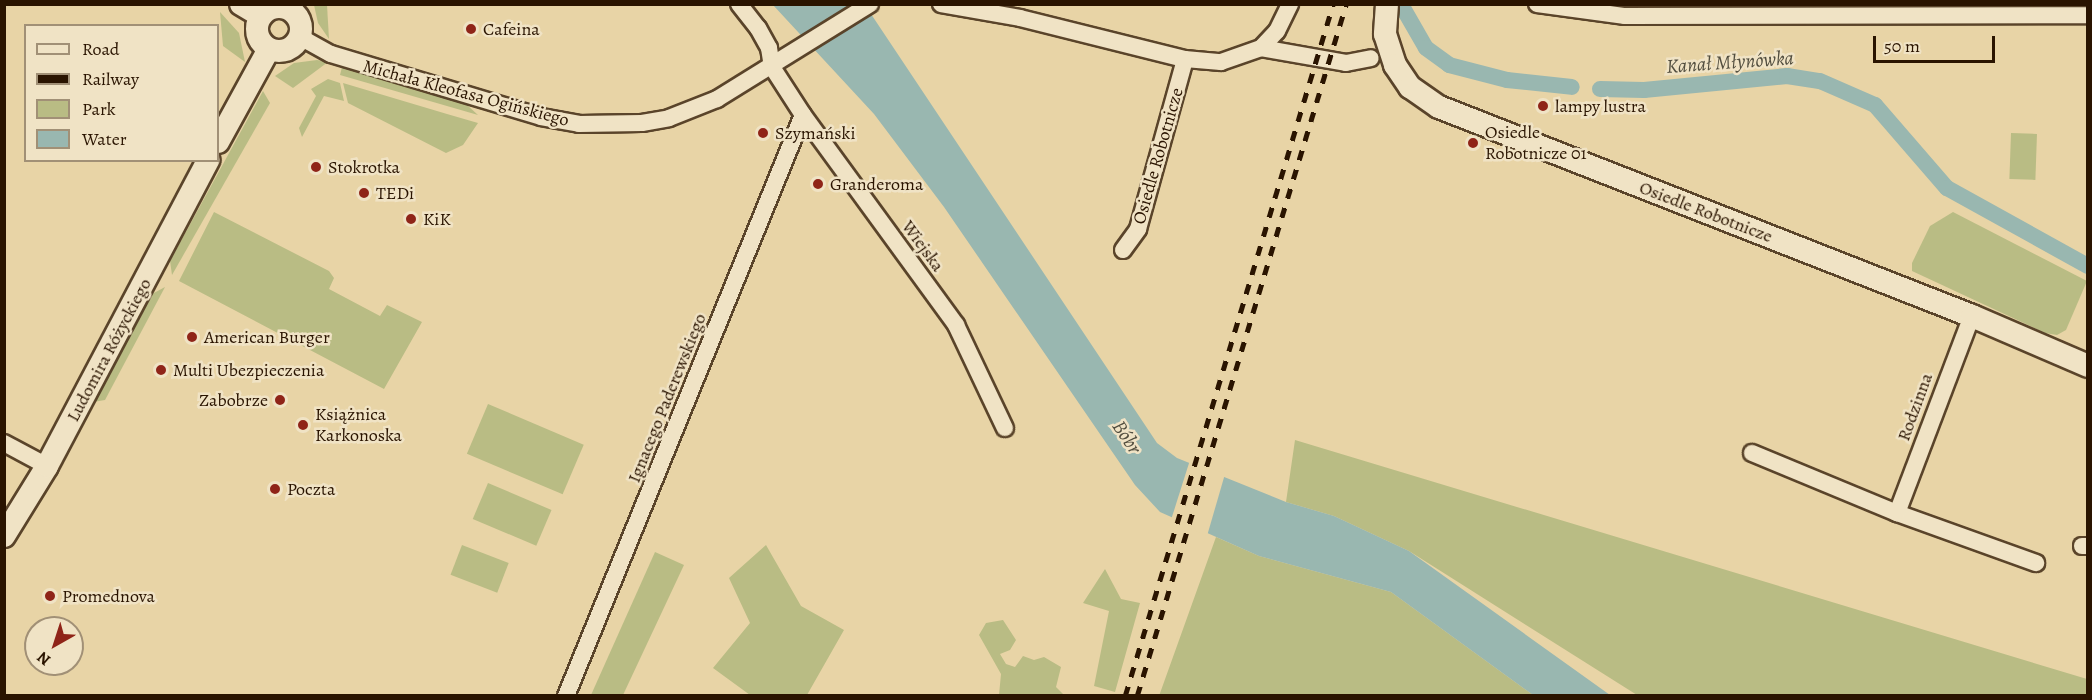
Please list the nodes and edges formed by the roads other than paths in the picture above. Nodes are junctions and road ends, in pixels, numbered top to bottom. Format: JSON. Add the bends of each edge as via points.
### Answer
{"nodes":[{"id":1,"x":241,"y":4,"type":"edge"},
{"id":2,"x":739,"y":4,"type":"edge"},
{"id":3,"x":870,"y":4,"type":"edge"},
{"id":4,"x":941,"y":4,"type":"edge"},
{"id":5,"x":1290,"y":4,"type":"edge"},
{"id":6,"x":1388,"y":4,"type":"edge"},
{"id":7,"x":1537,"y":4,"type":"edge"},
{"id":8,"x":291,"y":7,"type":"edge"},
{"id":9,"x":2088,"y":15,"type":"edge"},
{"id":10,"x":261,"y":16,"type":"junction"},
{"id":11,"x":300,"y":37,"type":"junction"},
{"id":12,"x":1261,"y":48,"type":"junction"},
{"id":13,"x":269,"y":49,"type":"junction"},
{"id":14,"x":1185,"y":58,"type":"junction"},
{"id":15,"x":1371,"y":58,"type":"dead end"},
{"id":16,"x":772,"y":67,"type":"junction"},
{"id":17,"x":803,"y":115,"type":"junction"},
{"id":18,"x":219,"y":140,"type":"edge"},
{"id":19,"x":207,"y":162,"type":"edge"},
{"id":20,"x":1123,"y":250,"type":"dead end"},
{"id":21,"x":1972,"y":316,"type":"junction"},
{"id":22,"x":2088,"y":366,"type":"edge"},
{"id":23,"x":1005,"y":428,"type":"dead end"},
{"id":24,"x":4,"y":443,"type":"edge"},
{"id":25,"x":1752,"y":453,"type":"dead end"},
{"id":26,"x":47,"y":466,"type":"junction"},
{"id":27,"x":1897,"y":513,"type":"junction"},
{"id":28,"x":4,"y":536,"type":"edge"},
{"id":29,"x":2036,"y":563,"type":"dead end"},
{"id":30,"x":566,"y":696,"type":"edge"}],
"edges":[{"from":1,"to":10,"type":"street"},
{"from":2,"to":16,"type":"street","name":"Wiejska","via":[[769,48]]},
{"from":3,"to":16,"type":"street","name":"Michała Kleofasa Ogińskiego"},
{"from":4,"to":14,"type":"street","via":[[1020,18]]},
{"from":5,"to":12,"type":"street","via":[[1277,31]]},
{"from":6,"to":21,"type":"street","name":"Osiedle Robotnicze","via":[[1385,34],[1395,64],[1410,87],[1439,107]]},
{"from":7,"to":9,"type":"street","via":[[1625,15]]},
{"from":8,"to":10,"type":"street","via":[[274,7]]},
{"from":8,"to":11,"type":"street","via":[[301,21]]},
{"from":10,"to":13,"type":"street","via":[[257,31]]},
{"from":11,"to":13,"type":"street","via":[[287,50]]},
{"from":11,"to":16,"type":"street","name":"Michała Kleofasa Ogińskiego","via":[[355,62],[541,117],[579,124],[642,123],[669,118],[717,99]]},
{"from":12,"to":14,"type":"street","via":[[1228,61]]},
{"from":12,"to":15,"type":"street","via":[[1346,63]]},
{"from":13,"to":18,"type":"street"},
{"from":14,"to":20,"type":"street","name":"Osiedle Robotnicze","via":[[1138,229]]},
{"from":16,"to":17,"type":"street","name":"Wiejska"},
{"from":17,"to":23,"type":"street","name":"Wiejska","via":[[956,325]]},
{"from":17,"to":30,"type":"street","name":"Ignacego Paderewskiego"},
{"from":19,"to":26,"type":"street","name":"Ludomira Różyckiego"},
{"from":21,"to":22,"type":"street","name":"Osiedle Robotnicze"},
{"from":21,"to":27,"type":"street","name":"Rodzinna"},
{"from":24,"to":26,"type":"street"},
{"from":25,"to":27,"type":"street"},
{"from":26,"to":28,"type":"street","name":"Ludomira Różyckiego"},
{"from":27,"to":29,"type":"street"}]}
